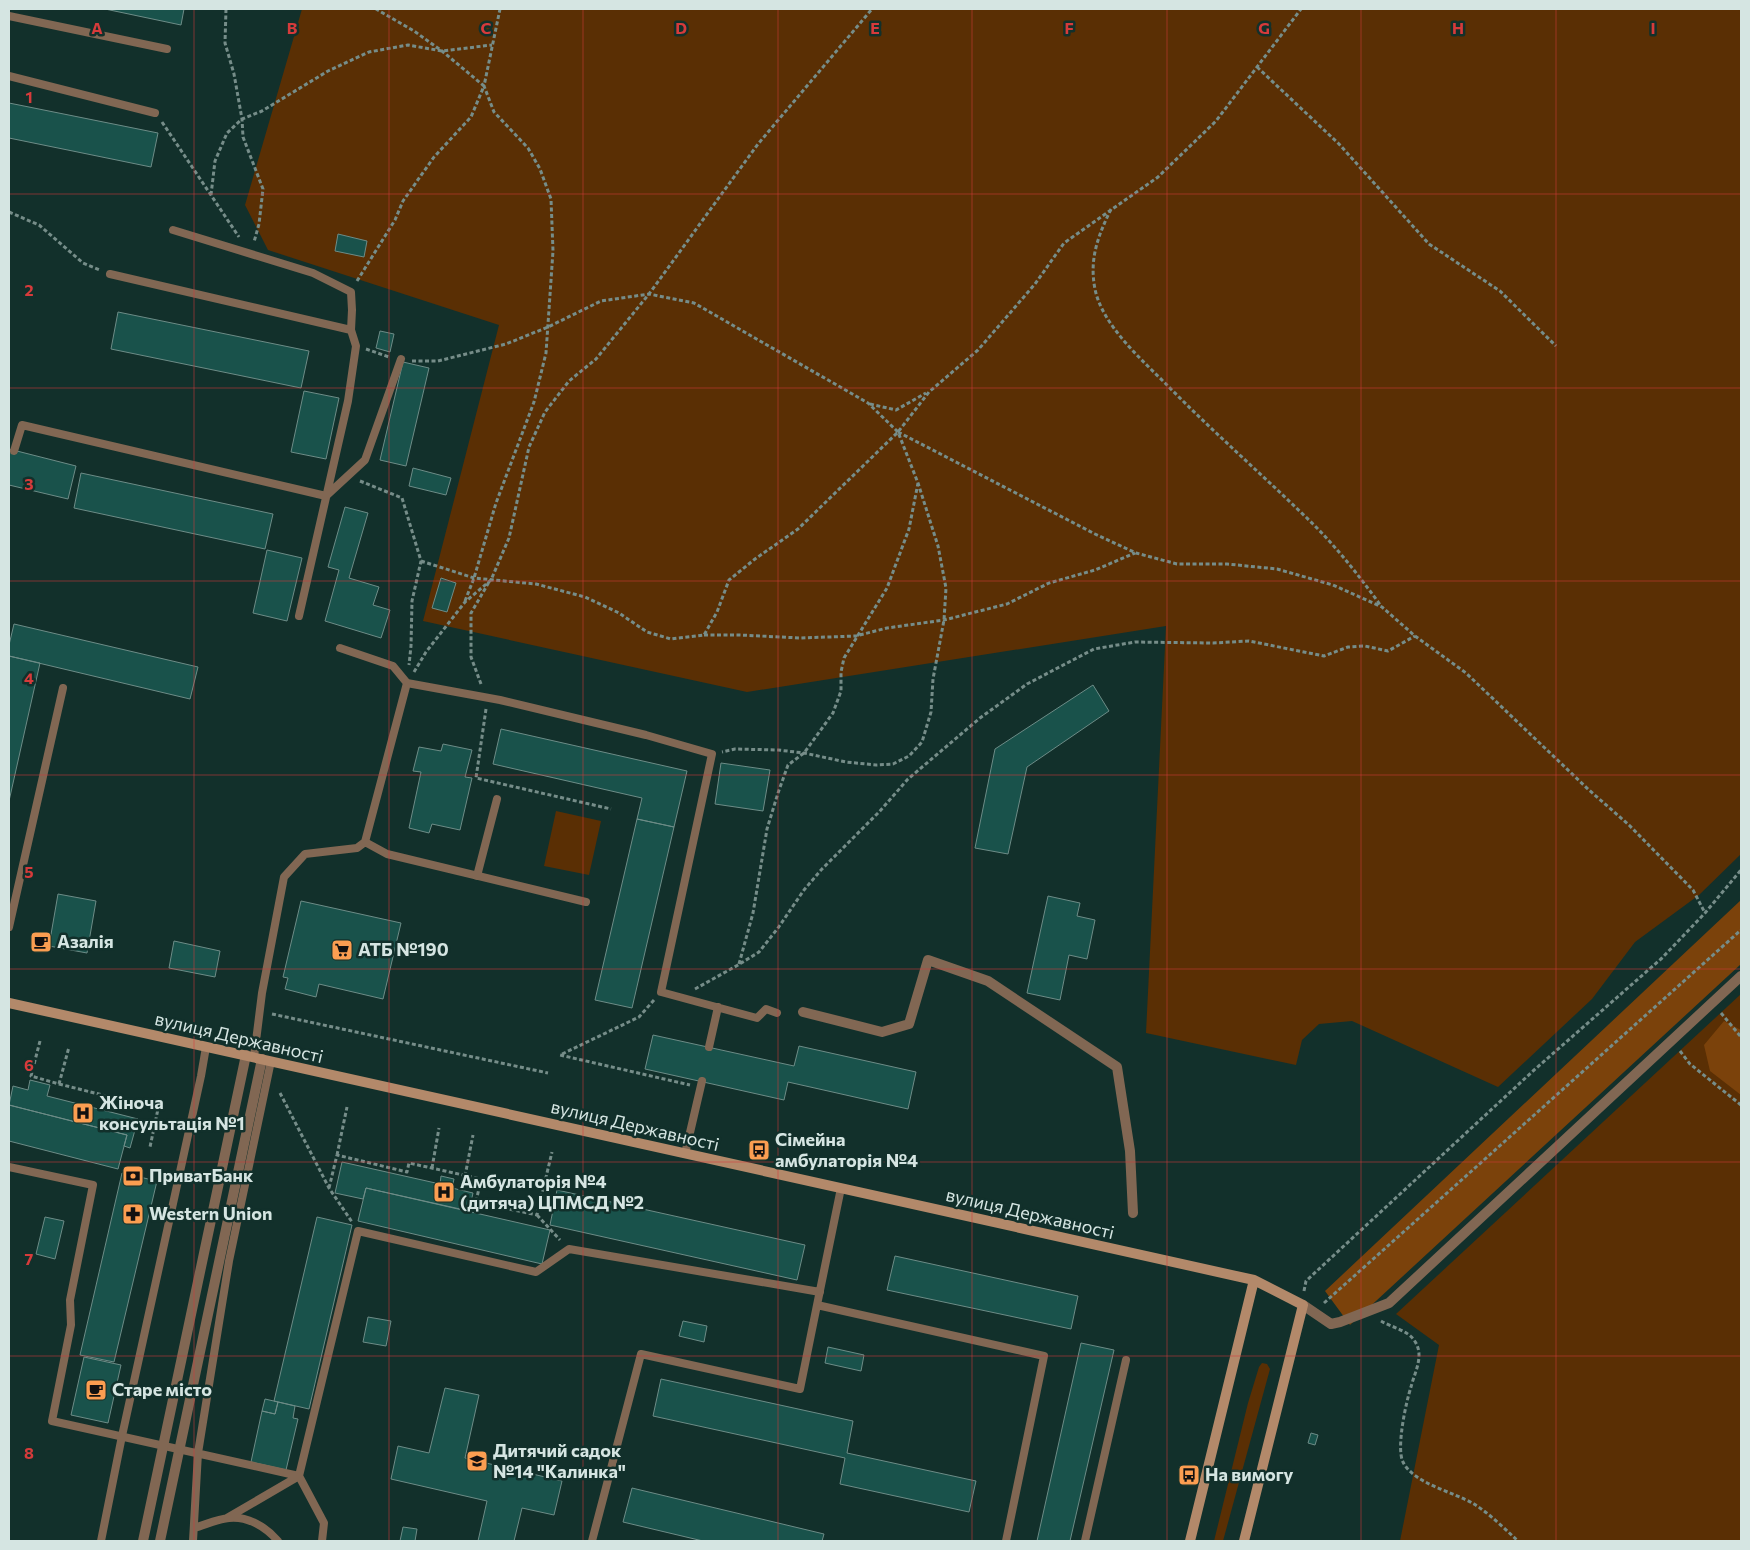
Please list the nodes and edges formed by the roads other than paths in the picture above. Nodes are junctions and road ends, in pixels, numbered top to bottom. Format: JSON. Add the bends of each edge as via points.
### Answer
{"nodes":[{"id":1,"x":9,"y":16,"type":"edge"},
{"id":2,"x":167,"y":48,"type":"dead end"},
{"id":3,"x":9,"y":76,"type":"edge"},
{"id":4,"x":155,"y":112,"type":"road end"},
{"id":5,"x":173,"y":230,"type":"dead end"},
{"id":6,"x":110,"y":274,"type":"road end"},
{"id":7,"x":351,"y":330,"type":"junction"},
{"id":8,"x":401,"y":360,"type":"road end"},
{"id":9,"x":14,"y":451,"type":"dead end"},
{"id":10,"x":326,"y":496,"type":"junction"},
{"id":11,"x":299,"y":616,"type":"dead end"},
{"id":12,"x":340,"y":648,"type":"dead end"},
{"id":13,"x":407,"y":683,"type":"junction"},
{"id":14,"x":63,"y":688,"type":"dead end"},
{"id":15,"x":497,"y":799,"type":"dead end"},
{"id":16,"x":365,"y":842,"type":"junction"},
{"id":17,"x":477,"y":876,"type":"junction"},
{"id":18,"x":586,"y":902,"type":"dead end"},
{"id":19,"x":9,"y":927,"type":"edge"},
{"id":20,"x":1741,"y":976,"type":"edge"},
{"id":21,"x":9,"y":1003,"type":"edge"},
{"id":22,"x":718,"y":1008,"type":"junction"},
{"id":23,"x":803,"y":1012,"type":"dead end"},
{"id":24,"x":778,"y":1013,"type":"dead end"},
{"id":25,"x":206,"y":1047,"type":"junction"},
{"id":26,"x":709,"y":1047,"type":"dead end"},
{"id":27,"x":258,"y":1058,"type":"junction"},
{"id":28,"x":701,"y":1084,"type":"road end"},
{"id":29,"x":685,"y":1154,"type":"junction"},
{"id":30,"x":9,"y":1167,"type":"edge"},
{"id":31,"x":841,"y":1188,"type":"junction"},
{"id":32,"x":1132,"y":1213,"type":"dead end"},
{"id":33,"x":1254,"y":1280,"type":"junction"},
{"id":34,"x":820,"y":1292,"type":"junction"},
{"id":35,"x":1303,"y":1305,"type":"junction"},
{"id":36,"x":818,"y":1306,"type":"junction"},
{"id":37,"x":1126,"y":1360,"type":"dead end"},
{"id":38,"x":122,"y":1436,"type":"junction"},
{"id":39,"x":163,"y":1445,"type":"junction"},
{"id":40,"x":180,"y":1449,"type":"junction"},
{"id":41,"x":198,"y":1453,"type":"junction"},
{"id":42,"x":299,"y":1476,"type":"junction"},
{"id":43,"x":226,"y":1518,"type":"junction"},
{"id":44,"x":194,"y":1528,"type":"junction"},
{"id":45,"x":101,"y":1541,"type":"edge"},
{"id":46,"x":143,"y":1541,"type":"edge"},
{"id":47,"x":160,"y":1541,"type":"edge"},
{"id":48,"x":193,"y":1541,"type":"edge"},
{"id":49,"x":278,"y":1541,"type":"edge"},
{"id":50,"x":322,"y":1541,"type":"edge"},
{"id":51,"x":592,"y":1541,"type":"edge"},
{"id":52,"x":1006,"y":1541,"type":"edge"},
{"id":53,"x":1085,"y":1541,"type":"edge"},
{"id":54,"x":1190,"y":1541,"type":"edge"},
{"id":55,"x":1244,"y":1541,"type":"edge"}],
"edges":[{"from":1,"to":2,"type":"lane"},
{"from":3,"to":4,"type":"lane"},
{"from":5,"to":7,"type":"lane","via":[[313,273],[351,292]]},
{"from":6,"to":7,"type":"lane"},
{"from":7,"to":10,"type":"lane","via":[[356,346],[348,401]]},
{"from":8,"to":10,"type":"lane","via":[[365,460]]},
{"from":9,"to":10,"type":"lane","via":[[22,424]]},
{"from":10,"to":11,"type":"lane"},
{"from":12,"to":13,"type":"lane","via":[[393,666]]},
{"from":13,"to":16,"type":"lane"},
{"from":13,"to":22,"type":"lane","via":[[646,735],[712,754],[661,992]]},
{"from":14,"to":19,"type":"lane"},
{"from":15,"to":17,"type":"lane"},
{"from":16,"to":17,"type":"lane","via":[[387,854]]},
{"from":16,"to":27,"type":"lane","via":[[357,848],[305,854],[284,877],[260,1011]]},
{"from":17,"to":18,"type":"lane"},
{"from":20,"to":35,"type":"street","via":[[1389,1303],[1331,1324]]},
{"from":21,"to":25,"type":"street","name":"вулиця Державності"},
{"from":22,"to":24,"type":"lane","via":[[757,1018],[766,1009]]},
{"from":22,"to":26,"type":"lane"},
{"from":23,"to":32,"type":"street","via":[[882,1032],[909,1024],[928,960],[988,981],[1117,1067],[1130,1151]]},
{"from":25,"to":27,"type":"street","name":"вулиця Державності"},
{"from":25,"to":38,"type":"lane"},
{"from":27,"to":29,"type":"street","name":"вулиця Державності"},
{"from":27,"to":39,"type":"street"},
{"from":27,"to":40,"type":"street"},
{"from":27,"to":41,"type":"lane"},
{"from":28,"to":29,"type":"lane"},
{"from":29,"to":31,"type":"street","name":"вулиця Державності"},
{"from":30,"to":38,"type":"lane","via":[[93,1185],[70,1300],[71,1325],[52,1422]]},
{"from":31,"to":33,"type":"street","name":"вулиця Державності"},
{"from":31,"to":34,"type":"lane"},
{"from":33,"to":35,"type":"street","name":"вулиця Державності"},
{"from":33,"to":54,"type":"street"},
{"from":34,"to":36,"type":"lane"},
{"from":34,"to":42,"type":"lane","via":[[569,1249],[536,1272],[358,1231]]},
{"from":35,"to":55,"type":"street"},
{"from":36,"to":51,"type":"lane","via":[[800,1389],[642,1354]]},
{"from":36,"to":52,"type":"lane","via":[[1044,1356]]},
{"from":37,"to":53,"type":"lane"},
{"from":38,"to":39,"type":"lane"},
{"from":38,"to":45,"type":"lane"},
{"from":39,"to":40,"type":"lane"},
{"from":39,"to":46,"type":"street"},
{"from":40,"to":41,"type":"lane"},
{"from":40,"to":47,"type":"street"},
{"from":41,"to":42,"type":"lane"},
{"from":41,"to":44,"type":"lane"},
{"from":42,"to":43,"type":"lane"},
{"from":42,"to":50,"type":"lane","via":[[324,1522]]},
{"from":43,"to":44,"type":"lane"},
{"from":43,"to":49,"type":"lane","via":[[250,1520]]},
{"from":44,"to":48,"type":"lane"}]}
